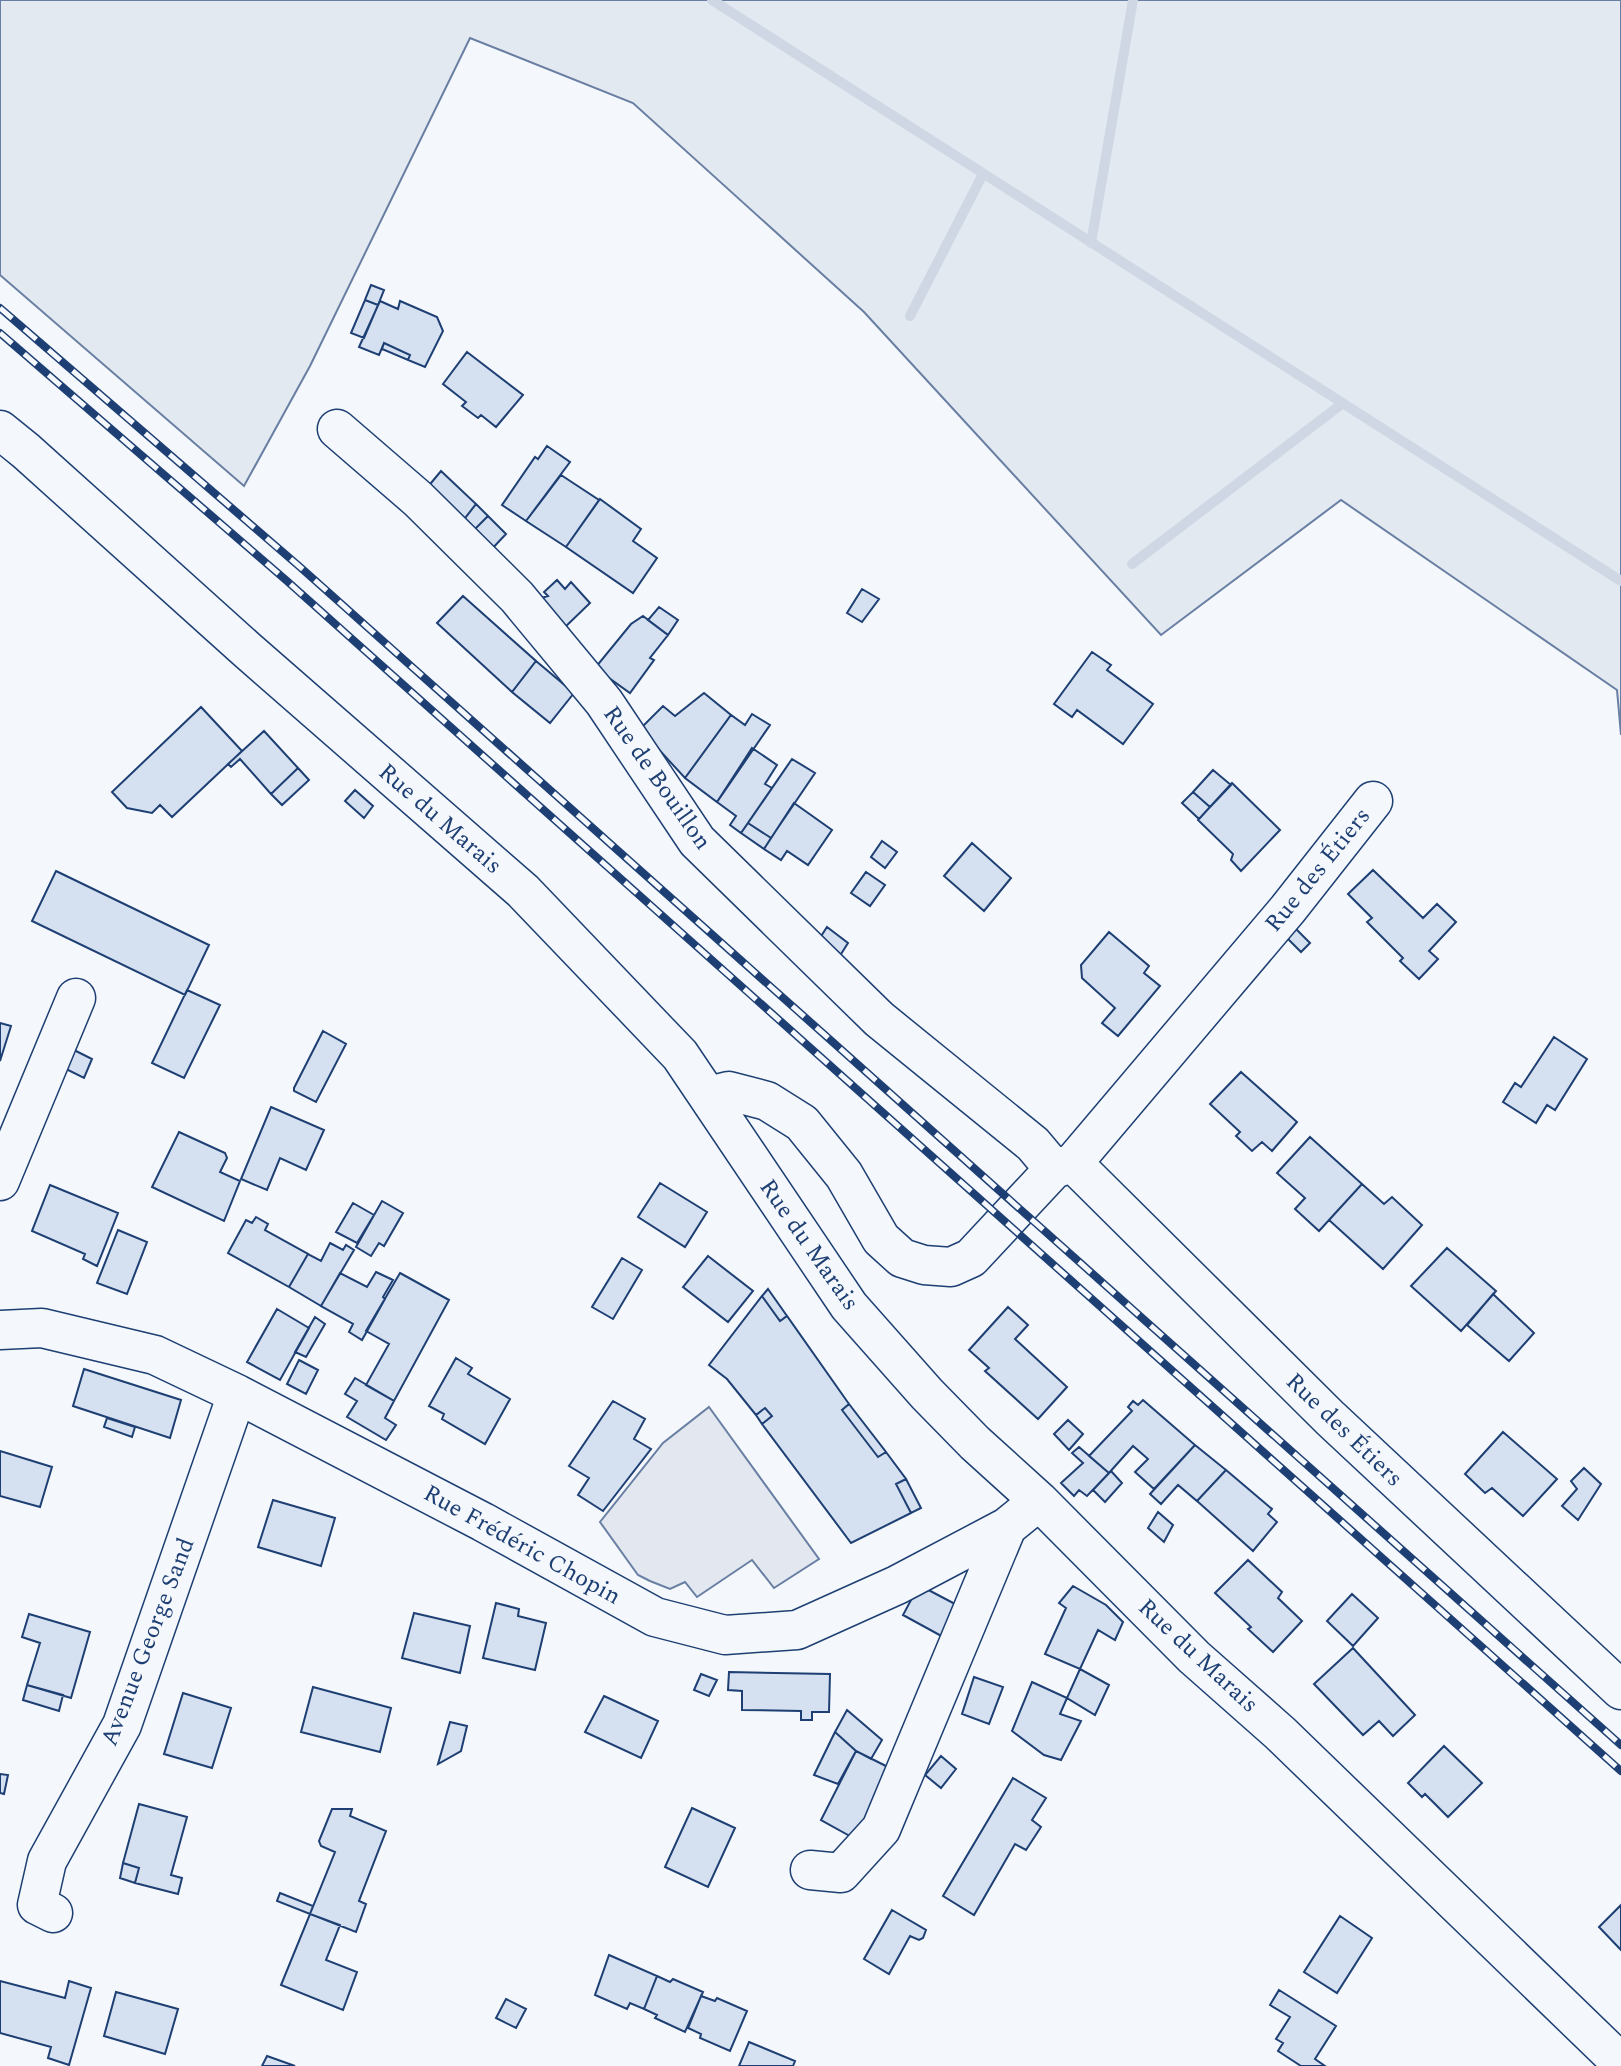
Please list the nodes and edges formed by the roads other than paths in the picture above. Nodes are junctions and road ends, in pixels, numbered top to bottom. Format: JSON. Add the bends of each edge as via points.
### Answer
{"nodes":[{"id":1,"x":337,"y":429,"type":"dead end"},
{"id":2,"x":0,"y":430,"type":"edge"},
{"id":3,"x":1373,"y":801,"type":"dead end"},
{"id":4,"x":76,"y":998,"type":"dead end"},
{"id":5,"x":709,"y":1096,"type":"junction"},
{"id":6,"x":1063,"y":1166,"type":"junction"},
{"id":7,"x":0,"y":1181,"type":"edge"},
{"id":8,"x":0,"y":1330,"type":"edge"},
{"id":9,"x":237,"y":1394,"type":"junction"},
{"id":10,"x":1039,"y":1501,"type":"junction"},
{"id":11,"x":1007,"y":1527,"type":"junction"},
{"id":12,"x":1621,"y":1690,"type":"edge"},
{"id":13,"x":810,"y":1870,"type":"dead end"},
{"id":14,"x":53,"y":1913,"type":"dead end"},
{"id":15,"x":1621,"y":2063,"type":"edge"}],
"edges":[{"from":1,"to":6,"type":"street","name":"Rue de Bouillon","via":[[418,499],[517,597],[604,702],[697,841],[880,1019]]},
{"from":2,"to":5,"type":"street","name":"Rue du Marais","via":[[523,891],[680,1055]]},
{"from":3,"to":6,"type":"street","name":"Rue des Étiers","via":[[1288,909]]},
{"from":4,"to":7,"type":"street"},
{"from":5,"to":6,"type":"street","name":"Rue des Étiers","via":[[729,1091],[767,1101],[802,1123],[844,1175],[881,1239],[902,1258],[924,1265],[951,1267],[971,1258]]},
{"from":5,"to":10,"type":"street","name":"Rue du Marais","via":[[849,1306],[965,1433]]},
{"from":6,"to":12,"type":"street","name":"Rue des Étiers"},
{"from":8,"to":9,"type":"street","name":"Rue Frédéric Chopin","via":[[42,1328],[155,1355]]},
{"from":9,"to":11,"type":"street","name":"Rue Frédéric Chopin","via":[[655,1617],[724,1635],[797,1630],[897,1585]]},
{"from":9,"to":14,"type":"street","name":"Avenue George Sand","via":[[122,1725],[47,1861],[37,1905]]},
{"from":10,"to":11,"type":"street","name":"Rue Frédéric Chopin"},
{"from":10,"to":15,"type":"street","name":"Rue du Marais","via":[[1194,1657],[1280,1733]]},
{"from":11,"to":13,"type":"street","via":[[881,1829],[841,1873]]}]}
